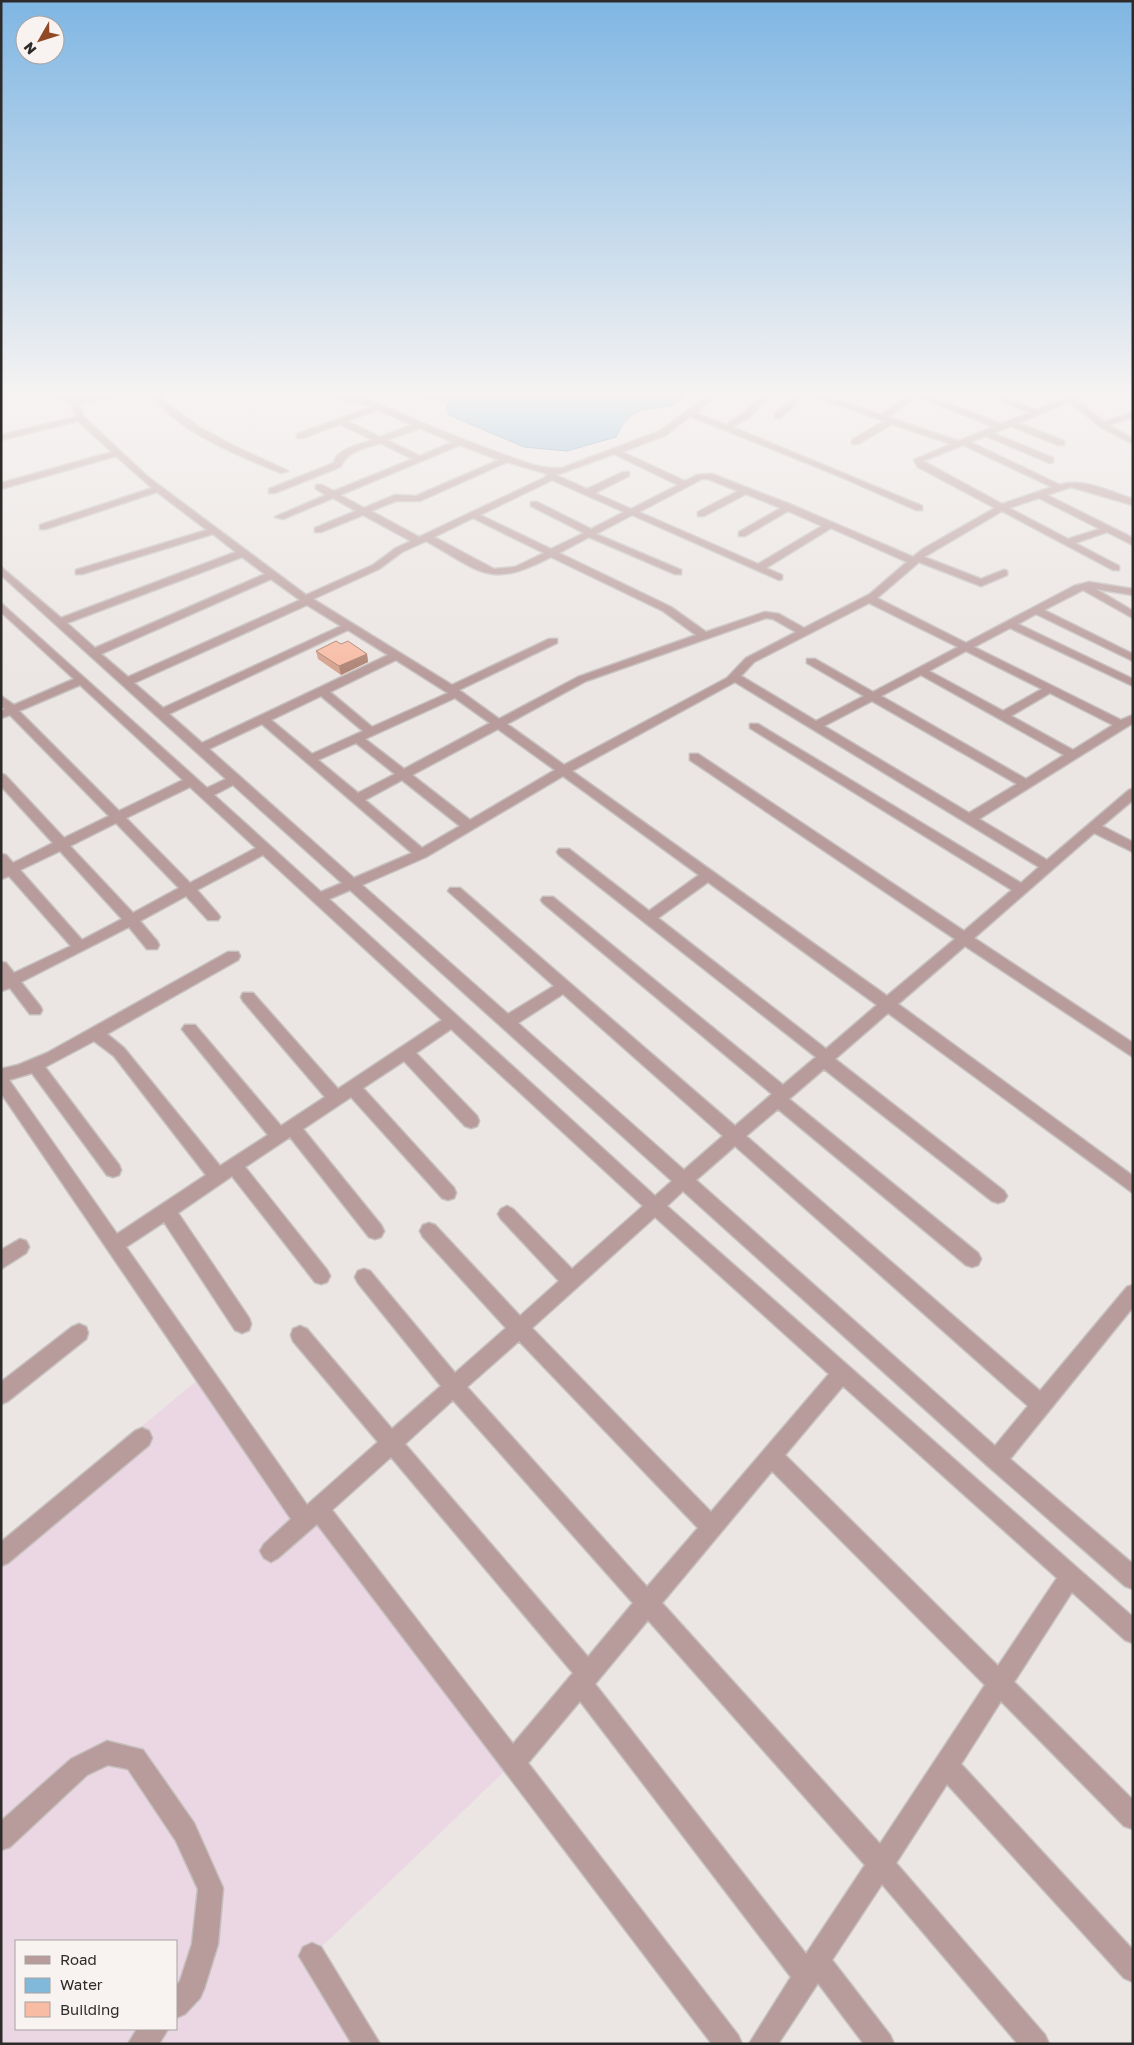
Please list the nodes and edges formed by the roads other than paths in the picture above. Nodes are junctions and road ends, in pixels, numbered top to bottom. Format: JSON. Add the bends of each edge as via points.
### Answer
{"nodes":[{"id":1,"x":278,"y":488,"type":"edge"},
{"id":2,"x":321,"y":488,"type":"edge"},
{"id":3,"x":350,"y":488,"type":"edge"},
{"id":4,"x":442,"y":488,"type":"edge"},
{"id":5,"x":526,"y":488,"type":"edge"},
{"id":6,"x":578,"y":488,"type":"edge"},
{"id":7,"x":596,"y":488,"type":"edge"},
{"id":8,"x":677,"y":488,"type":"edge"},
{"id":9,"x":742,"y":488,"type":"edge"},
{"id":10,"x":874,"y":488,"type":"edge"},
{"id":11,"x":968,"y":488,"type":"edge"},
{"id":12,"x":1054,"y":488,"type":"edge"},
{"id":13,"x":1090,"y":488,"type":"edge"},
{"id":14,"x":158,"y":489,"type":"joint"},
{"id":15,"x":746,"y":490,"type":"junction"},
{"id":16,"x":272,"y":491,"type":"dead end"},
{"id":17,"x":587,"y":493,"type":"junction"},
{"id":18,"x":1039,"y":494,"type":"junction"},
{"id":19,"x":334,"y":495,"type":"junction"},
{"id":20,"x":1133,"y":502,"type":"edge"},
{"id":21,"x":534,"y":504,"type":"dead end"},
{"id":22,"x":1003,"y":507,"type":"junction"},
{"id":23,"x":789,"y":508,"type":"junction"},
{"id":24,"x":919,"y":508,"type":"dead end"},
{"id":25,"x":364,"y":511,"type":"junction"},
{"id":26,"x":632,"y":512,"type":"junction"},
{"id":27,"x":701,"y":514,"type":"dead end"},
{"id":28,"x":473,"y":515,"type":"junction"},
{"id":29,"x":280,"y":517,"type":"dead end"},
{"id":30,"x":826,"y":523,"type":"junction"},
{"id":31,"x":43,"y":527,"type":"dead end"},
{"id":32,"x":1108,"y":529,"type":"junction"},
{"id":33,"x":318,"y":530,"type":"dead end"},
{"id":34,"x":214,"y":531,"type":"junction"},
{"id":35,"x":591,"y":534,"type":"junction"},
{"id":36,"x":742,"y":534,"type":"dead end"},
{"id":37,"x":423,"y":539,"type":"junction"},
{"id":38,"x":1068,"y":542,"type":"junction"},
{"id":39,"x":1133,"y":542,"type":"edge"},
{"id":40,"x":243,"y":553,"type":"junction"},
{"id":41,"x":551,"y":554,"type":"junction"},
{"id":42,"x":915,"y":560,"type":"junction"},
{"id":43,"x":759,"y":568,"type":"junction"},
{"id":44,"x":1116,"y":568,"type":"dead end"},
{"id":45,"x":1,"y":570,"type":"edge"},
{"id":46,"x":79,"y":572,"type":"dead end"},
{"id":47,"x":678,"y":572,"type":"dead end"},
{"id":48,"x":1004,"y":572,"type":"dead end"},
{"id":49,"x":271,"y":575,"type":"junction"},
{"id":50,"x":779,"y":577,"type":"dead end"},
{"id":51,"x":1083,"y":586,"type":"junction"},
{"id":52,"x":1133,"y":592,"type":"edge"},
{"id":53,"x":870,"y":599,"type":"junction"},
{"id":54,"x":306,"y":600,"type":"junction"},
{"id":55,"x":1,"y":606,"type":"edge"},
{"id":56,"x":1036,"y":610,"type":"junction"},
{"id":57,"x":1133,"y":614,"type":"edge"},
{"id":58,"x":60,"y":622,"type":"junction"},
{"id":59,"x":1010,"y":624,"type":"junction"},
{"id":60,"x":349,"y":626,"type":"junction"},
{"id":61,"x":804,"y":632,"type":"junction"},
{"id":62,"x":704,"y":636,"type":"junction"},
{"id":63,"x":553,"y":641,"type":"dead end"},
{"id":64,"x":965,"y":647,"type":"junction"},
{"id":65,"x":94,"y":653,"type":"junction"},
{"id":66,"x":396,"y":656,"type":"junction"},
{"id":67,"x":1133,"y":658,"type":"edge"},
{"id":68,"x":811,"y":661,"type":"dead end"},
{"id":69,"x":921,"y":671,"type":"junction"},
{"id":70,"x":734,"y":677,"type":"junction"},
{"id":71,"x":82,"y":680,"type":"junction"},
{"id":72,"x":127,"y":682,"type":"junction"},
{"id":73,"x":1133,"y":683,"type":"edge"},
{"id":74,"x":1050,"y":689,"type":"junction"},
{"id":75,"x":322,"y":691,"type":"junction"},
{"id":76,"x":453,"y":691,"type":"junction"},
{"id":77,"x":873,"y":696,"type":"junction"},
{"id":78,"x":1,"y":699,"type":"edge"},
{"id":79,"x":7,"y":712,"type":"edge"},
{"id":80,"x":161,"y":713,"type":"junction"},
{"id":81,"x":1003,"y":716,"type":"junction"},
{"id":82,"x":1133,"y":718,"type":"edge"},
{"id":83,"x":263,"y":719,"type":"junction"},
{"id":84,"x":498,"y":723,"type":"junction"},
{"id":85,"x":1122,"y":725,"type":"junction"},
{"id":86,"x":754,"y":726,"type":"dead end"},
{"id":87,"x":816,"y":726,"type":"junction"},
{"id":88,"x":371,"y":732,"type":"junction"},
{"id":89,"x":357,"y":738,"type":"junction"},
{"id":90,"x":201,"y":748,"type":"junction"},
{"id":91,"x":1073,"y":755,"type":"junction"},
{"id":92,"x":694,"y":757,"type":"dead end"},
{"id":93,"x":311,"y":759,"type":"junction"},
{"id":94,"x":563,"y":771,"type":"junction"},
{"id":95,"x":402,"y":774,"type":"junction"},
{"id":96,"x":1,"y":778,"type":"edge"},
{"id":97,"x":236,"y":779,"type":"junction"},
{"id":98,"x":192,"y":781,"type":"junction"},
{"id":99,"x":1026,"y":784,"type":"junction"},
{"id":100,"x":206,"y":794,"type":"junction"},
{"id":101,"x":1130,"y":798,"type":"edge"},
{"id":102,"x":356,"y":799,"type":"junction"},
{"id":103,"x":118,"y":818,"type":"junction"},
{"id":104,"x":969,"y":818,"type":"junction"},
{"id":105,"x":469,"y":826,"type":"junction"},
{"id":106,"x":1093,"y":827,"type":"junction"},
{"id":107,"x":62,"y":844,"type":"junction"},
{"id":108,"x":265,"y":848,"type":"junction"},
{"id":109,"x":1133,"y":848,"type":"edge"},
{"id":110,"x":564,"y":852,"type":"dead end"},
{"id":111,"x":421,"y":854,"type":"junction"},
{"id":112,"x":1,"y":858,"type":"edge"},
{"id":113,"x":1048,"y":866,"type":"junction"},
{"id":114,"x":6,"y":871,"type":"edge"},
{"id":115,"x":708,"y":875,"type":"junction"},
{"id":116,"x":354,"y":884,"type":"junction"},
{"id":117,"x":187,"y":888,"type":"junction"},
{"id":118,"x":1021,"y":889,"type":"junction"},
{"id":119,"x":456,"y":891,"type":"dead end"},
{"id":120,"x":319,"y":898,"type":"junction"},
{"id":121,"x":548,"y":900,"type":"dead end"},
{"id":122,"x":212,"y":916,"type":"dead end"},
{"id":123,"x":648,"y":918,"type":"junction"},
{"id":124,"x":131,"y":920,"type":"junction"},
{"id":125,"x":964,"y":938,"type":"junction"},
{"id":126,"x":152,"y":945,"type":"dead end"},
{"id":127,"x":80,"y":947,"type":"junction"},
{"id":128,"x":233,"y":956,"type":"dead end"},
{"id":129,"x":1,"y":967,"type":"edge"},
{"id":130,"x":6,"y":983,"type":"edge"},
{"id":131,"x":565,"y":986,"type":"junction"},
{"id":132,"x":248,"y":997,"type":"dead end"},
{"id":133,"x":887,"y":1004,"type":"junction"},
{"id":134,"x":35,"y":1010,"type":"dead end"},
{"id":135,"x":452,"y":1020,"type":"junction"},
{"id":136,"x":507,"y":1022,"type":"junction"},
{"id":137,"x":190,"y":1029,"type":"dead end"},
{"id":138,"x":95,"y":1033,"type":"junction"},
{"id":139,"x":1133,"y":1051,"type":"edge"},
{"id":140,"x":405,"y":1052,"type":"junction"},
{"id":141,"x":825,"y":1058,"type":"junction"},
{"id":142,"x":35,"y":1065,"type":"junction"},
{"id":143,"x":1,"y":1075,"type":"edge"},
{"id":144,"x":1,"y":1080,"type":"edge"},
{"id":145,"x":352,"y":1088,"type":"junction"},
{"id":146,"x":780,"y":1097,"type":"junction"},
{"id":147,"x":336,"y":1098,"type":"junction"},
{"id":148,"x":471,"y":1121,"type":"dead end"},
{"id":149,"x":286,"y":1132,"type":"junction"},
{"id":150,"x":736,"y":1135,"type":"junction"},
{"id":151,"x":234,"y":1166,"type":"junction"},
{"id":152,"x":113,"y":1170,"type":"dead end"},
{"id":153,"x":218,"y":1177,"type":"junction"},
{"id":154,"x":683,"y":1180,"type":"junction"},
{"id":155,"x":1133,"y":1186,"type":"edge"},
{"id":156,"x":448,"y":1193,"type":"dead end"},
{"id":157,"x":998,"y":1196,"type":"dead end"},
{"id":158,"x":654,"y":1206,"type":"junction"},
{"id":159,"x":167,"y":1211,"type":"junction"},
{"id":160,"x":507,"y":1214,"type":"dead end"},
{"id":161,"x":429,"y":1230,"type":"dead end"},
{"id":162,"x":375,"y":1232,"type":"dead end"},
{"id":163,"x":115,"y":1245,"type":"junction"},
{"id":164,"x":20,"y":1247,"type":"dead end"},
{"id":165,"x":972,"y":1258,"type":"dead end"},
{"id":166,"x":1,"y":1261,"type":"edge"},
{"id":167,"x":321,"y":1276,"type":"dead end"},
{"id":168,"x":364,"y":1277,"type":"dead end"},
{"id":169,"x":571,"y":1281,"type":"junction"},
{"id":170,"x":1133,"y":1293,"type":"edge"},
{"id":171,"x":242,"y":1324,"type":"dead end"},
{"id":172,"x":519,"y":1328,"type":"junction"},
{"id":173,"x":79,"y":1333,"type":"dead end"},
{"id":174,"x":300,"y":1335,"type":"dead end"},
{"id":175,"x":841,"y":1374,"type":"junction"},
{"id":176,"x":454,"y":1387,"type":"junction"},
{"id":177,"x":1,"y":1394,"type":"edge"},
{"id":178,"x":1041,"y":1405,"type":"junction"},
{"id":179,"x":142,"y":1438,"type":"dead end"},
{"id":180,"x":391,"y":1443,"type":"junction"},
{"id":181,"x":772,"y":1456,"type":"junction"},
{"id":182,"x":996,"y":1460,"type":"junction"},
{"id":183,"x":311,"y":1515,"type":"junction"},
{"id":184,"x":711,"y":1527,"type":"junction"},
{"id":185,"x":271,"y":1551,"type":"dead end"},
{"id":186,"x":1,"y":1556,"type":"edge"},
{"id":187,"x":1070,"y":1577,"type":"junction"},
{"id":188,"x":1133,"y":1578,"type":"edge"},
{"id":189,"x":648,"y":1602,"type":"junction"},
{"id":190,"x":1133,"y":1632,"type":"edge"},
{"id":191,"x":583,"y":1678,"type":"junction"},
{"id":192,"x":1000,"y":1684,"type":"junction"},
{"id":193,"x":513,"y":1762,"type":"junction"},
{"id":194,"x":946,"y":1765,"type":"junction"},
{"id":195,"x":1133,"y":1818,"type":"edge"},
{"id":196,"x":1,"y":1838,"type":"edge"},
{"id":197,"x":881,"y":1864,"type":"junction"},
{"id":198,"x":312,"y":1956,"type":"dead end"},
{"id":199,"x":812,"y":1968,"type":"junction"},
{"id":200,"x":1133,"y":1969,"type":"edge"},
{"id":201,"x":178,"y":2003,"type":"edge"},
{"id":202,"x":153,"y":2030,"type":"edge"},
{"id":203,"x":141,"y":2044,"type":"edge"},
{"id":204,"x":367,"y":2044,"type":"edge"},
{"id":205,"x":729,"y":2044,"type":"edge"},
{"id":206,"x":762,"y":2044,"type":"edge"},
{"id":207,"x":881,"y":2044,"type":"edge"},
{"id":208,"x":1036,"y":2044,"type":"edge"}],
"edges":[{"from":1,"to":16,"type":"street"},
{"from":2,"to":19,"type":"street"},
{"from":3,"to":19,"type":"street"},
{"from":4,"to":25,"type":"street","via":[[417,499],[397,497]]},
{"from":5,"to":28,"type":"street"},
{"from":6,"to":17,"type":"street"},
{"from":7,"to":17,"type":"street"},
{"from":8,"to":26,"type":"street"},
{"from":9,"to":15,"type":"street"},
{"from":10,"to":24,"type":"street"},
{"from":11,"to":22,"type":"street"},
{"from":12,"to":18,"type":"street"},
{"from":13,"to":20,"type":"street"},
{"from":14,"to":31,"type":"street"},
{"from":14,"to":34,"type":"street"},
{"from":15,"to":23,"type":"street"},
{"from":15,"to":27,"type":"street"},
{"from":17,"to":26,"type":"street"},
{"from":18,"to":22,"type":"street"},
{"from":18,"to":32,"type":"street"},
{"from":19,"to":25,"type":"street"},
{"from":19,"to":29,"type":"street"},
{"from":21,"to":35,"type":"street"},
{"from":22,"to":38,"type":"street"},
{"from":22,"to":42,"type":"street"},
{"from":23,"to":30,"type":"street"},
{"from":23,"to":36,"type":"street"},
{"from":25,"to":33,"type":"street"},
{"from":25,"to":37,"type":"street"},
{"from":26,"to":35,"type":"street"},
{"from":26,"to":43,"type":"street"},
{"from":28,"to":37,"type":"street"},
{"from":28,"to":41,"type":"street"},
{"from":30,"to":42,"type":"street"},
{"from":30,"to":43,"type":"street","via":[[826,528]]},
{"from":32,"to":38,"type":"street"},
{"from":32,"to":39,"type":"street"},
{"from":34,"to":40,"type":"street"},
{"from":34,"to":46,"type":"street"},
{"from":35,"to":41,"type":"street"},
{"from":35,"to":47,"type":"street"},
{"from":37,"to":41,"type":"street","via":[[493,573],[516,571]]},
{"from":37,"to":54,"type":"street","via":[[399,550],[376,567]]},
{"from":38,"to":44,"type":"street"},
{"from":40,"to":49,"type":"street"},
{"from":40,"to":58,"type":"street"},
{"from":41,"to":62,"type":"street","via":[[667,609]]},
{"from":42,"to":48,"type":"street","via":[[981,582]]},
{"from":42,"to":53,"type":"street"},
{"from":43,"to":50,"type":"street"},
{"from":45,"to":58,"type":"street"},
{"from":49,"to":54,"type":"street"},
{"from":49,"to":65,"type":"street"},
{"from":51,"to":52,"type":"street"},
{"from":51,"to":56,"type":"street"},
{"from":51,"to":57,"type":"street"},
{"from":53,"to":61,"type":"street"},
{"from":53,"to":64,"type":"street"},
{"from":54,"to":60,"type":"street"},
{"from":54,"to":72,"type":"street"},
{"from":55,"to":71,"type":"street"},
{"from":56,"to":59,"type":"street"},
{"from":56,"to":67,"type":"street"},
{"from":58,"to":65,"type":"street"},
{"from":59,"to":64,"type":"street"},
{"from":59,"to":73,"type":"street"},
{"from":60,"to":66,"type":"street"},
{"from":60,"to":80,"type":"street"},
{"from":61,"to":62,"type":"street","via":[[775,616],[764,614]]},
{"from":61,"to":70,"type":"street","via":[[750,660]]},
{"from":62,"to":84,"type":"street","via":[[582,679]]},
{"from":63,"to":76,"type":"street"},
{"from":64,"to":69,"type":"street"},
{"from":64,"to":74,"type":"street"},
{"from":65,"to":72,"type":"street"},
{"from":66,"to":75,"type":"street"},
{"from":66,"to":76,"type":"street"},
{"from":68,"to":77,"type":"street"},
{"from":69,"to":77,"type":"street"},
{"from":69,"to":81,"type":"street"},
{"from":70,"to":87,"type":"street"},
{"from":70,"to":94,"type":"street"},
{"from":71,"to":79,"type":"street"},
{"from":71,"to":98,"type":"street"},
{"from":72,"to":80,"type":"street"},
{"from":74,"to":81,"type":"street"},
{"from":74,"to":85,"type":"street"},
{"from":75,"to":83,"type":"street"},
{"from":75,"to":88,"type":"street"},
{"from":76,"to":84,"type":"street"},
{"from":76,"to":88,"type":"street"},
{"from":77,"to":87,"type":"street"},
{"from":77,"to":99,"type":"street"},
{"from":78,"to":79,"type":"street"},
{"from":79,"to":103,"type":"street"},
{"from":80,"to":90,"type":"street"},
{"from":81,"to":91,"type":"street"},
{"from":82,"to":85,"type":"street"},
{"from":83,"to":90,"type":"street"},
{"from":83,"to":93,"type":"street"},
{"from":84,"to":94,"type":"street"},
{"from":84,"to":95,"type":"street"},
{"from":85,"to":91,"type":"street"},
{"from":86,"to":118,"type":"street"},
{"from":87,"to":104,"type":"street"},
{"from":88,"to":89,"type":"street"},
{"from":89,"to":93,"type":"street"},
{"from":89,"to":95,"type":"street"},
{"from":90,"to":97,"type":"street"},
{"from":91,"to":99,"type":"street"},
{"from":92,"to":125,"type":"street"},
{"from":93,"to":102,"type":"street"},
{"from":94,"to":105,"type":"street"},
{"from":94,"to":115,"type":"street"},
{"from":95,"to":102,"type":"street"},
{"from":95,"to":105,"type":"street"},
{"from":96,"to":107,"type":"street"},
{"from":97,"to":100,"type":"street"},
{"from":97,"to":116,"type":"street"},
{"from":98,"to":100,"type":"street"},
{"from":98,"to":103,"type":"street"},
{"from":99,"to":104,"type":"street"},
{"from":100,"to":108,"type":"street"},
{"from":101,"to":106,"type":"street"},
{"from":102,"to":111,"type":"street"},
{"from":103,"to":107,"type":"street"},
{"from":103,"to":117,"type":"street"},
{"from":104,"to":113,"type":"street"},
{"from":105,"to":111,"type":"street"},
{"from":106,"to":109,"type":"street"},
{"from":106,"to":113,"type":"street"},
{"from":107,"to":114,"type":"street"},
{"from":107,"to":124,"type":"street"},
{"from":108,"to":117,"type":"street"},
{"from":108,"to":120,"type":"street"},
{"from":110,"to":123,"type":"street"},
{"from":111,"to":116,"type":"street"},
{"from":112,"to":114,"type":"street"},
{"from":113,"to":118,"type":"street"},
{"from":114,"to":127,"type":"street"},
{"from":115,"to":123,"type":"street"},
{"from":115,"to":133,"type":"street"},
{"from":116,"to":120,"type":"street"},
{"from":116,"to":136,"type":"street"},
{"from":117,"to":122,"type":"street"},
{"from":117,"to":124,"type":"street"},
{"from":118,"to":125,"type":"street"},
{"from":119,"to":131,"type":"street"},
{"from":120,"to":135,"type":"street"},
{"from":121,"to":146,"type":"street"},
{"from":123,"to":141,"type":"street"},
{"from":124,"to":126,"type":"street"},
{"from":124,"to":127,"type":"street"},
{"from":125,"to":133,"type":"street"},
{"from":125,"to":139,"type":"street"},
{"from":127,"to":130,"type":"street"},
{"from":128,"to":138,"type":"street"},
{"from":129,"to":130,"type":"street"},
{"from":130,"to":134,"type":"street"},
{"from":131,"to":136,"type":"street"},
{"from":131,"to":150,"type":"street"},
{"from":132,"to":147,"type":"street"},
{"from":133,"to":141,"type":"street"},
{"from":133,"to":155,"type":"street"},
{"from":135,"to":140,"type":"street"},
{"from":135,"to":158,"type":"street"},
{"from":136,"to":154,"type":"street"},
{"from":137,"to":149,"type":"street"},
{"from":138,"to":142,"type":"street"},
{"from":138,"to":153,"type":"street","via":[[118,1052]]},
{"from":140,"to":145,"type":"street"},
{"from":140,"to":148,"type":"street"},
{"from":141,"to":146,"type":"street"},
{"from":141,"to":157,"type":"street"},
{"from":142,"to":143,"type":"street"},
{"from":142,"to":152,"type":"street"},
{"from":144,"to":163,"type":"street"},
{"from":145,"to":147,"type":"street"},
{"from":145,"to":156,"type":"street"},
{"from":146,"to":150,"type":"street"},
{"from":146,"to":165,"type":"street"},
{"from":147,"to":149,"type":"street"},
{"from":149,"to":151,"type":"street"},
{"from":149,"to":162,"type":"street"},
{"from":150,"to":154,"type":"street"},
{"from":150,"to":178,"type":"street"},
{"from":151,"to":153,"type":"street"},
{"from":151,"to":167,"type":"street"},
{"from":153,"to":159,"type":"street"},
{"from":154,"to":158,"type":"street"},
{"from":154,"to":182,"type":"street"},
{"from":158,"to":169,"type":"street"},
{"from":158,"to":175,"type":"street"},
{"from":159,"to":163,"type":"street"},
{"from":159,"to":171,"type":"street"},
{"from":160,"to":169,"type":"street"},
{"from":161,"to":172,"type":"street"},
{"from":163,"to":183,"type":"street"},
{"from":164,"to":166,"type":"street"},
{"from":168,"to":176,"type":"street"},
{"from":169,"to":172,"type":"street"},
{"from":170,"to":178,"type":"street"},
{"from":172,"to":176,"type":"street"},
{"from":172,"to":184,"type":"street"},
{"from":173,"to":177,"type":"street"},
{"from":174,"to":180,"type":"street"},
{"from":175,"to":181,"type":"street"},
{"from":175,"to":187,"type":"street"},
{"from":176,"to":180,"type":"street"},
{"from":176,"to":189,"type":"street"},
{"from":178,"to":182,"type":"street"},
{"from":179,"to":186,"type":"street"},
{"from":180,"to":183,"type":"street"},
{"from":180,"to":191,"type":"street"},
{"from":181,"to":184,"type":"street"},
{"from":181,"to":192,"type":"street"},
{"from":182,"to":188,"type":"street"},
{"from":183,"to":185,"type":"street"},
{"from":183,"to":193,"type":"street"},
{"from":184,"to":189,"type":"street"},
{"from":187,"to":190,"type":"street"},
{"from":187,"to":192,"type":"street"},
{"from":189,"to":191,"type":"street"},
{"from":189,"to":197,"type":"street"},
{"from":191,"to":193,"type":"street"},
{"from":191,"to":199,"type":"street"},
{"from":192,"to":194,"type":"street"},
{"from":192,"to":195,"type":"street"},
{"from":193,"to":205,"type":"street"},
{"from":194,"to":197,"type":"street"},
{"from":194,"to":200,"type":"street"},
{"from":196,"to":201,"type":"street","via":[[79,1767],[107,1753],[135,1758],[186,1832],[211,1888],[205,1944],[190,1989]]},
{"from":197,"to":199,"type":"street"},
{"from":197,"to":208,"type":"street"},
{"from":198,"to":204,"type":"street"},
{"from":199,"to":206,"type":"street"},
{"from":199,"to":207,"type":"street"},
{"from":202,"to":203,"type":"street"}]}
